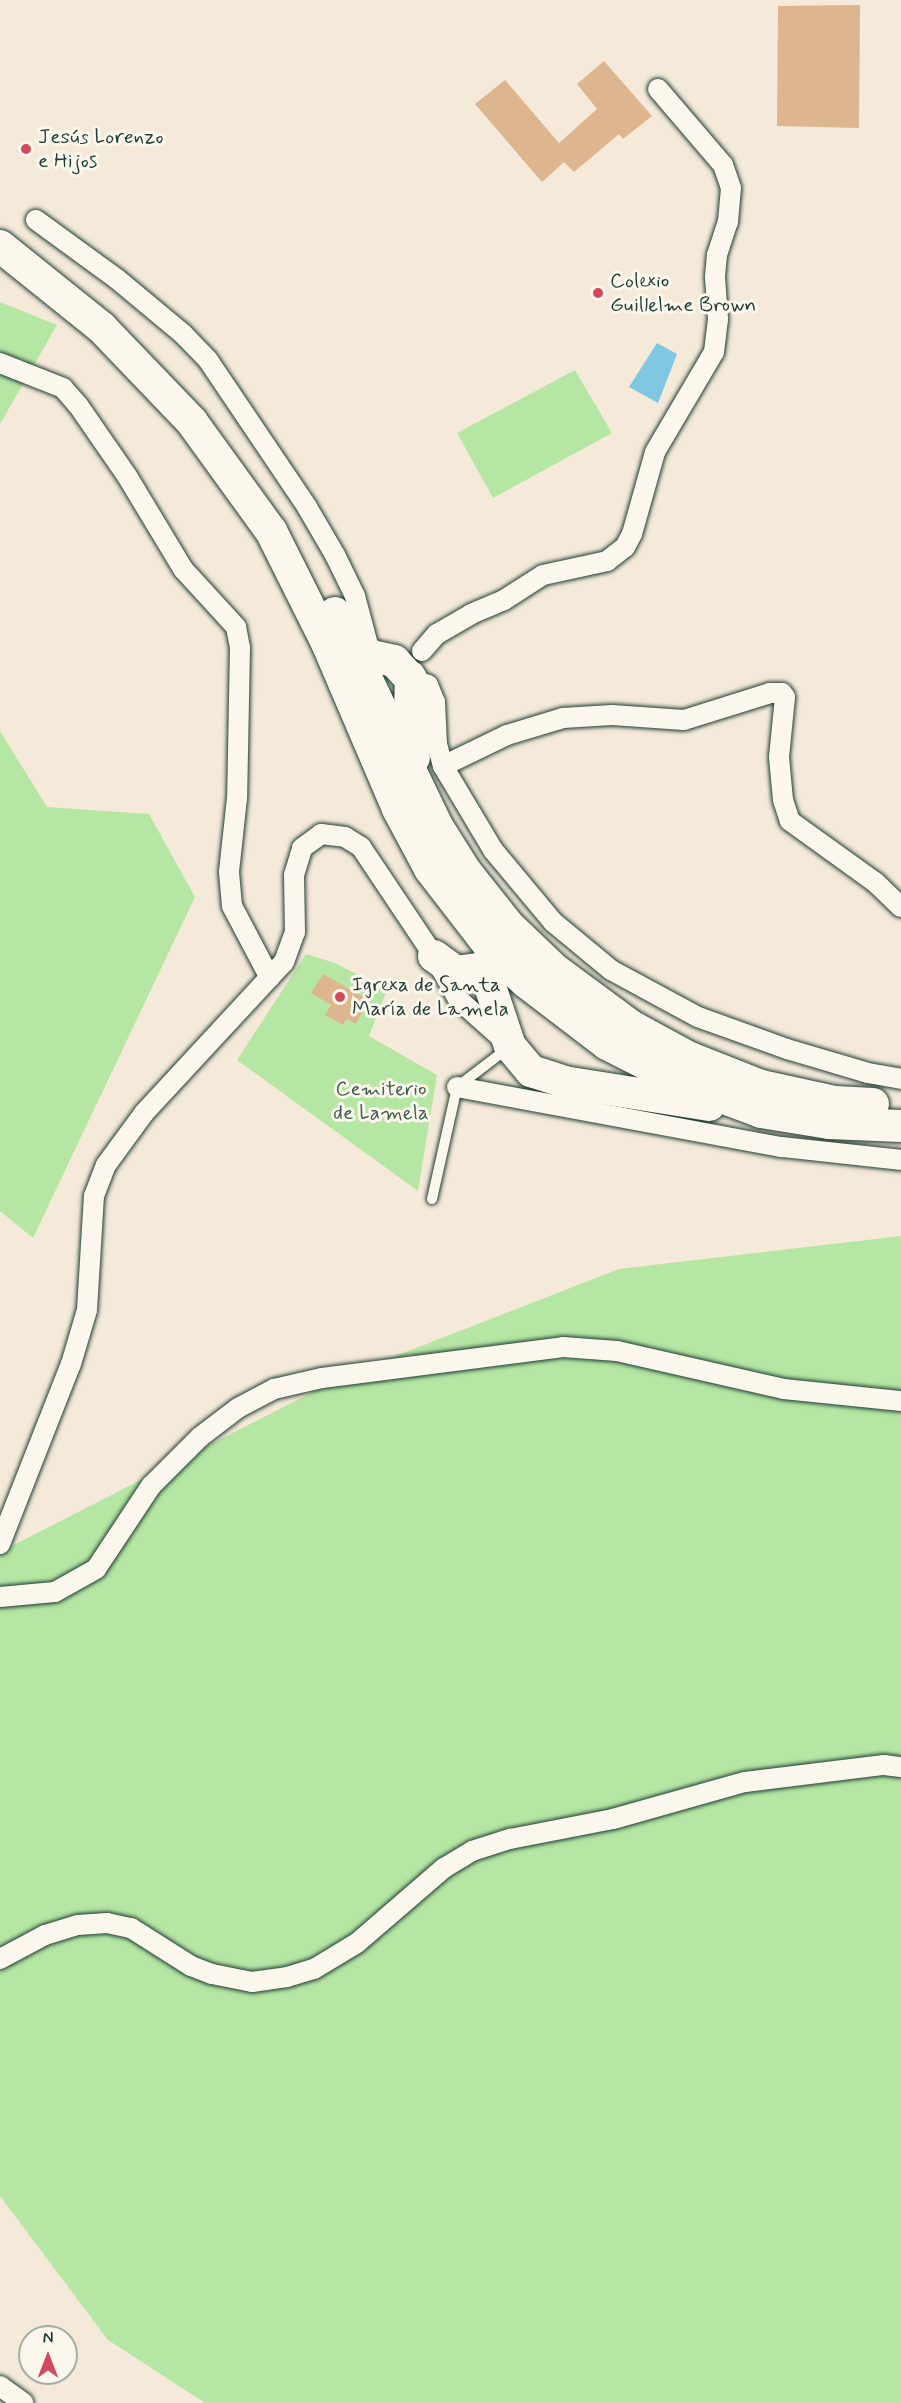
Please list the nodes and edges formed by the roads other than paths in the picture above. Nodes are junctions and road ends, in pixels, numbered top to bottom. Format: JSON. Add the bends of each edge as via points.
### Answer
{"nodes":[{"id":1,"x":658,"y":89,"type":"dead end"},
{"id":2,"x":36,"y":220,"type":"dead end"},
{"id":3,"x":0,"y":226,"type":"edge"},
{"id":4,"x":0,"y":246,"type":"edge"},
{"id":5,"x":0,"y":363,"type":"edge"},
{"id":6,"x":391,"y":659,"type":"junction"},
{"id":7,"x":378,"y":699,"type":"junction"},
{"id":8,"x":443,"y":766,"type":"junction"},
{"id":9,"x":420,"y":812,"type":"junction"},
{"id":10,"x":901,"y":907,"type":"edge"},
{"id":11,"x":495,"y":954,"type":"junction"},
{"id":12,"x":434,"y":956,"type":"junction"},
{"id":13,"x":270,"y":978,"type":"junction"},
{"id":14,"x":603,"y":1031,"type":"junction"},
{"id":15,"x":510,"y":1046,"type":"junction"},
{"id":16,"x":901,"y":1079,"type":"edge"},
{"id":17,"x":457,"y":1087,"type":"junction"},
{"id":18,"x":564,"y":1094,"type":"junction"},
{"id":19,"x":761,"y":1099,"type":"junction"},
{"id":20,"x":901,"y":1106,"type":"edge"},
{"id":21,"x":901,"y":1126,"type":"edge"},
{"id":22,"x":901,"y":1160,"type":"edge"},
{"id":23,"x":432,"y":1199,"type":"dead end"},
{"id":24,"x":901,"y":1401,"type":"edge"},
{"id":25,"x":0,"y":1544,"type":"edge"},
{"id":26,"x":0,"y":1597,"type":"edge"},
{"id":27,"x":901,"y":1767,"type":"edge"},
{"id":28,"x":0,"y":1959,"type":"edge"},
{"id":29,"x":0,"y":2386,"type":"edge"},
{"id":30,"x":23,"y":2403,"type":"edge"}],
"edges":[{"from":1,"to":6,"type":"street","via":[[723,165],[731,188],[728,222],[717,255],[714,352],[655,452],[625,547],[607,561],[543,575],[504,600]]},
{"from":2,"to":6,"type":"street","via":[[117,279],[208,360],[307,507]]},
{"from":3,"to":6,"type":"main road","via":[[78,284],[175,375]]},
{"from":4,"to":9,"type":"main road","via":[[102,328],[184,414],[271,531]]},
{"from":5,"to":13,"type":"street","via":[[63,388],[127,476],[183,568],[236,627],[240,648],[237,798],[229,872],[232,906]]},
{"from":6,"to":7,"type":"main road"},
{"from":6,"to":7,"type":"main road"},
{"from":6,"to":8,"type":"street","via":[[428,685],[435,702],[437,744]]},
{"from":6,"to":9,"type":"main road"},
{"from":7,"to":9,"type":"main road"},
{"from":8,"to":10,"type":"street","via":[[507,735],[563,718],[612,715],[684,720],[770,693],[782,693],[785,697],[779,757],[783,800],[790,821],[875,882]]},
{"from":8,"to":16,"type":"street","via":[[493,850],[553,922],[611,970],[699,1017],[787,1049]]},
{"from":9,"to":11,"type":"main road","via":[[462,882]]},
{"from":9,"to":11,"type":"main road","via":[[430,869]]},
{"from":9,"to":19,"type":"main road","via":[[508,926],[554,969],[631,1026]]},
{"from":11,"to":12,"type":"main road","via":[[456,972]]},
{"from":11,"to":14,"type":"main road","via":[[526,982]]},
{"from":11,"to":15,"type":"main road"},
{"from":12,"to":13,"type":"street","via":[[361,848],[345,837],[321,834],[302,848],[294,875],[295,932],[284,962]]},
{"from":12,"to":15,"type":"street","via":[[458,999]]},
{"from":13,"to":25,"type":"street","via":[[144,1113],[106,1165],[94,1196],[87,1310]]},
{"from":14,"to":18,"type":"main road","via":[[602,1054]]},
{"from":14,"to":19,"type":"main road"},
{"from":15,"to":17,"type":"lane"},
{"from":15,"to":18,"type":"main road","via":[[531,1071]]},
{"from":17,"to":18,"type":"street"},
{"from":17,"to":23,"type":"lane"},
{"from":18,"to":19,"type":"main road"},
{"from":18,"to":22,"type":"street","via":[[782,1146]]},
{"from":19,"to":20,"type":"main road"},
{"from":19,"to":21,"type":"main road","via":[[829,1123]]},
{"from":24,"to":26,"type":"street","via":[[784,1389],[617,1351],[563,1347],[322,1378],[274,1389],[238,1408],[200,1437],[151,1486],[96,1569],[55,1592]]},
{"from":27,"to":28,"type":"street","via":[[884,1765],[745,1782],[613,1819],[510,1839],[472,1851],[444,1868],[357,1942],[314,1969],[287,1977],[252,1982],[212,1974],[190,1966],[131,1928],[107,1923],[78,1925],[45,1935]]},
{"from":29,"to":30,"type":"street"}]}
